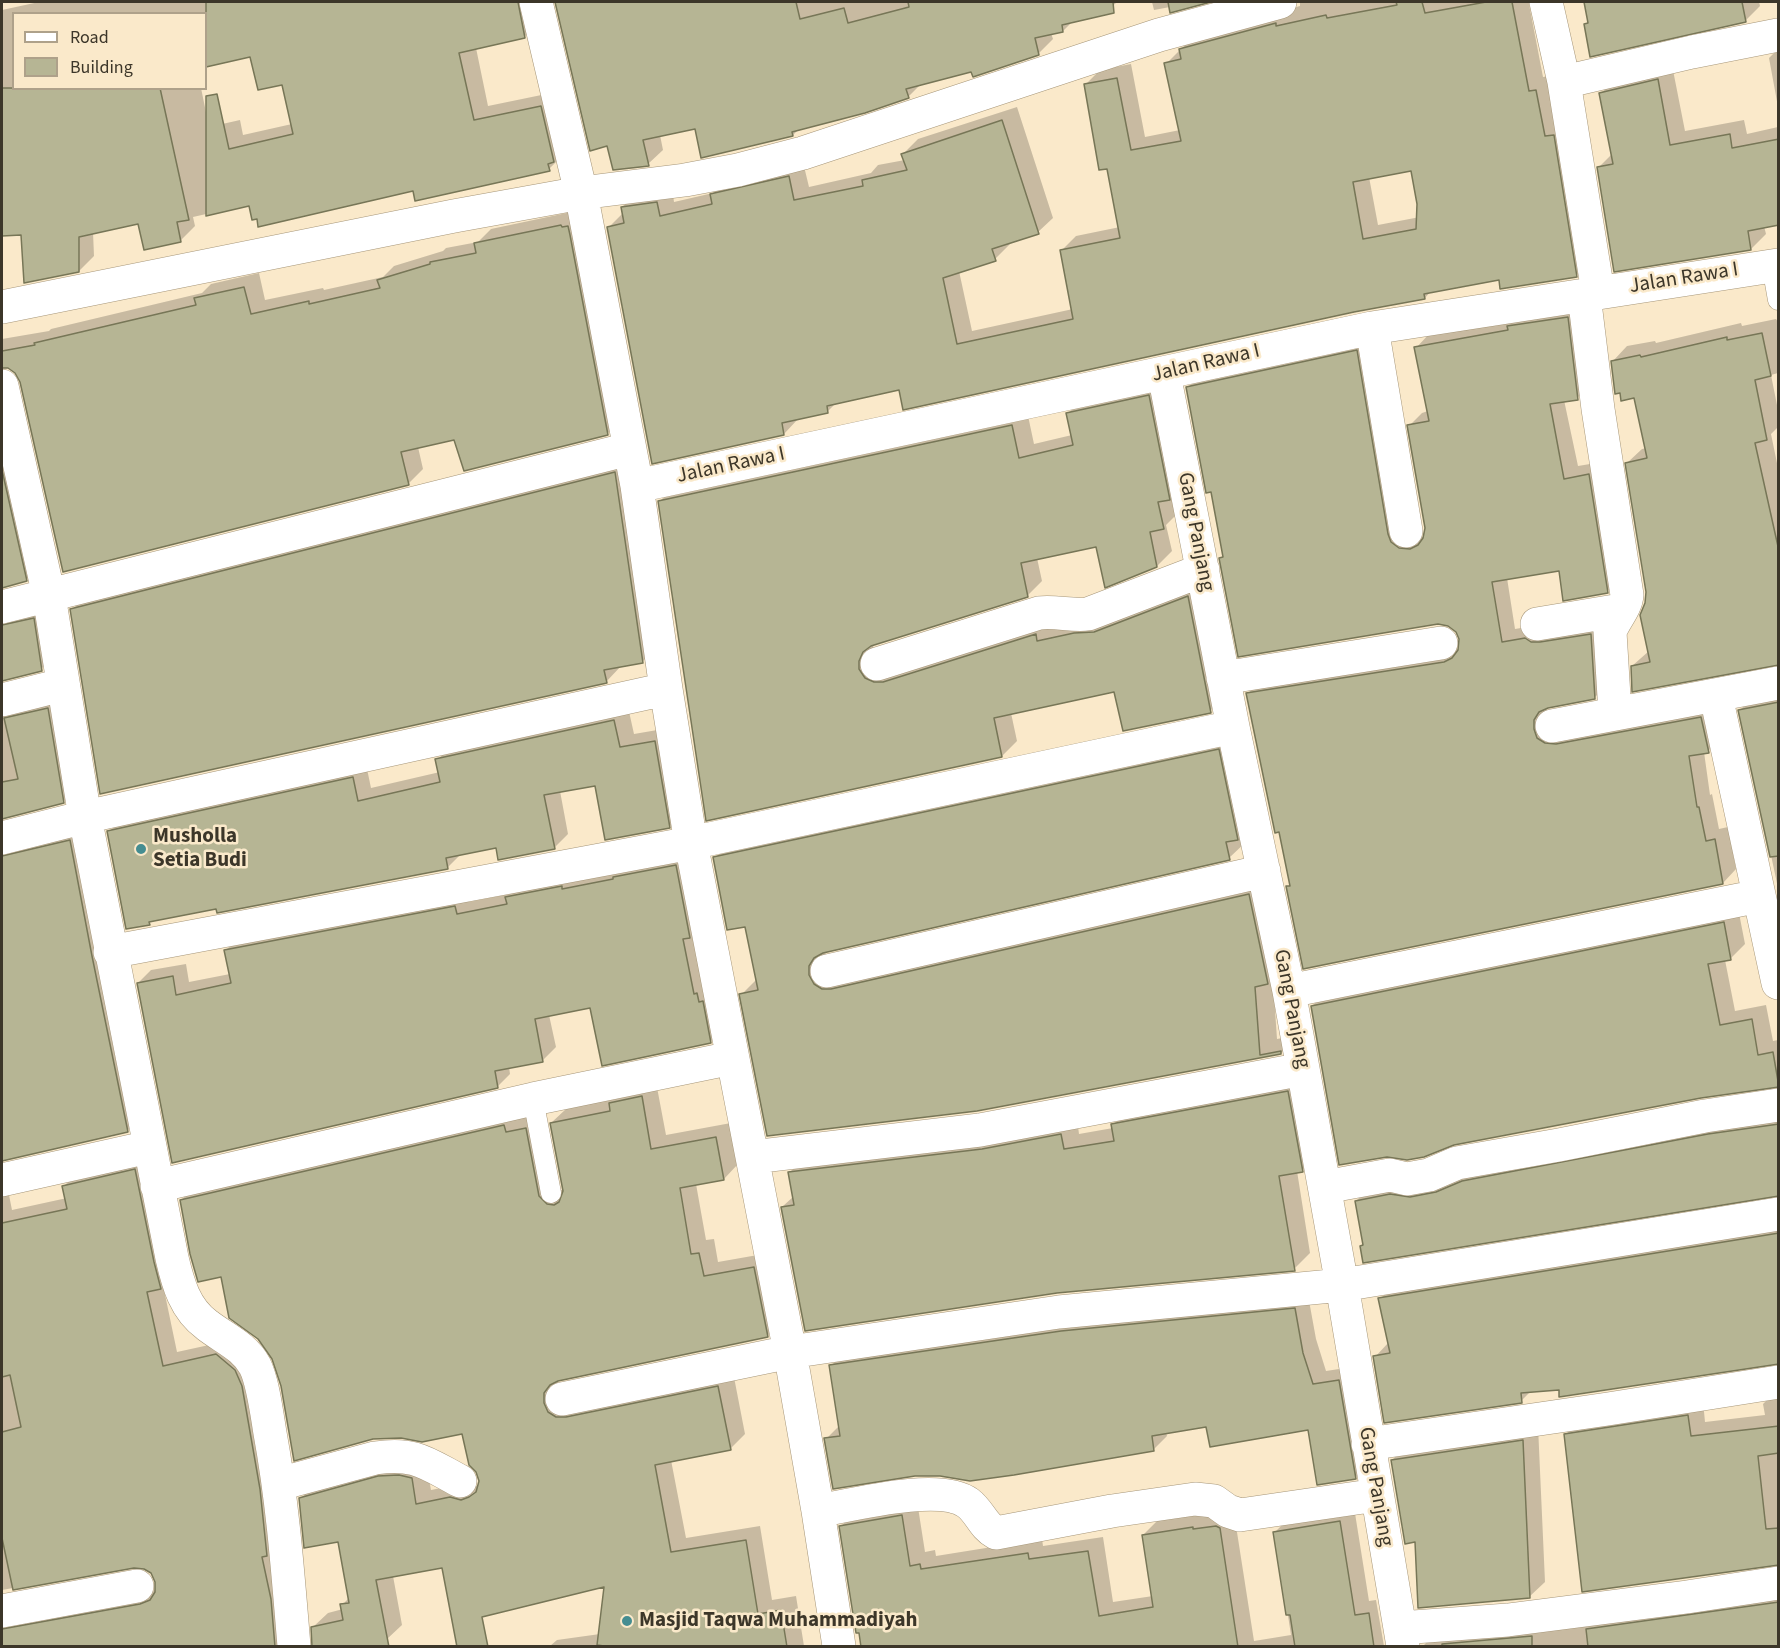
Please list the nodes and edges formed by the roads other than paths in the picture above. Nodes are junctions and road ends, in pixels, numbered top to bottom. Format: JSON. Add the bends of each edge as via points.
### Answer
{"nodes":[{"id":1,"x":536,"y":2,"type":"edge"},
{"id":2,"x":1280,"y":2,"type":"edge"},
{"id":3,"x":1546,"y":2,"type":"edge"},
{"id":4,"x":1779,"y":35,"type":"edge"},
{"id":5,"x":1564,"y":82,"type":"junction"},
{"id":6,"x":581,"y":193,"type":"junction"},
{"id":7,"x":1775,"y":266,"type":"edge"},
{"id":8,"x":1591,"y":294,"type":"junction"},
{"id":9,"x":1779,"y":300,"type":"edge"},
{"id":10,"x":2,"y":307,"type":"edge"},
{"id":11,"x":1372,"y":328,"type":"junction"},
{"id":12,"x":1164,"y":374,"type":"junction"},
{"id":13,"x":2,"y":386,"type":"edge"},
{"id":14,"x":629,"y":449,"type":"junction"},
{"id":15,"x":637,"y":486,"type":"junction"},
{"id":16,"x":1406,"y":531,"type":"dead end"},
{"id":17,"x":1203,"y":570,"type":"junction"},
{"id":18,"x":49,"y":596,"type":"junction"},
{"id":19,"x":2,"y":607,"type":"edge"},
{"id":20,"x":1620,"y":610,"type":"junction"},
{"id":21,"x":1537,"y":624,"type":"dead end"},
{"id":22,"x":1441,"y":643,"type":"dead end"},
{"id":23,"x":877,"y":664,"type":"dead end"},
{"id":24,"x":1223,"y":678,"type":"junction"},
{"id":25,"x":1779,"y":684,"type":"edge"},
{"id":26,"x":62,"y":685,"type":"junction"},
{"id":27,"x":666,"y":689,"type":"junction"},
{"id":28,"x":1716,"y":696,"type":"junction"},
{"id":29,"x":2,"y":700,"type":"edge"},
{"id":30,"x":1615,"y":713,"type":"junction"},
{"id":31,"x":1552,"y":726,"type":"dead end"},
{"id":32,"x":1233,"y":727,"type":"junction"},
{"id":33,"x":85,"y":817,"type":"junction"},
{"id":34,"x":2,"y":837,"type":"edge"},
{"id":35,"x":691,"y":843,"type":"junction"},
{"id":36,"x":1264,"y":872,"type":"junction"},
{"id":37,"x":1759,"y":896,"type":"junction"},
{"id":38,"x":110,"y":952,"type":"junction"},
{"id":39,"x":826,"y":971,"type":"dead end"},
{"id":40,"x":1779,"y":983,"type":"edge"},
{"id":41,"x":1289,"y":991,"type":"junction"},
{"id":42,"x":732,"y":1058,"type":"junction"},
{"id":43,"x":1303,"y":1069,"type":"junction"},
{"id":44,"x":533,"y":1099,"type":"junction"},
{"id":45,"x":1779,"y":1105,"type":"edge"},
{"id":46,"x":149,"y":1147,"type":"junction"},
{"id":47,"x":753,"y":1156,"type":"junction"},
{"id":48,"x":2,"y":1180,"type":"edge"},
{"id":49,"x":157,"y":1186,"type":"junction"},
{"id":50,"x":1325,"y":1187,"type":"junction"},
{"id":51,"x":551,"y":1193,"type":"dead end"},
{"id":52,"x":1779,"y":1214,"type":"edge"},
{"id":53,"x":1342,"y":1285,"type":"junction"},
{"id":54,"x":790,"y":1352,"type":"junction"},
{"id":55,"x":1779,"y":1382,"type":"edge"},
{"id":56,"x":562,"y":1399,"type":"dead end"},
{"id":57,"x":1368,"y":1444,"type":"junction"},
{"id":58,"x":460,"y":1481,"type":"dead end"},
{"id":59,"x":279,"y":1484,"type":"junction"},
{"id":60,"x":1377,"y":1495,"type":"junction"},
{"id":61,"x":818,"y":1511,"type":"junction"},
{"id":62,"x":1779,"y":1583,"type":"edge"},
{"id":63,"x":137,"y":1586,"type":"dead end"},
{"id":64,"x":2,"y":1611,"type":"edge"},
{"id":65,"x":1401,"y":1637,"type":"edge"},
{"id":66,"x":294,"y":1647,"type":"edge"},
{"id":67,"x":839,"y":1647,"type":"edge"}],
"edges":[{"from":1,"to":6,"type":"street"},
{"from":2,"to":6,"type":"street","via":[[1159,35],[802,153],[686,180]]},
{"from":3,"to":5,"type":"street"},
{"from":4,"to":5,"type":"street"},
{"from":5,"to":8,"type":"street"},
{"from":6,"to":10,"type":"street"},
{"from":6,"to":14,"type":"street"},
{"from":7,"to":8,"type":"street","name":"Jalan Rawa I"},
{"from":7,"to":9,"type":"lane"},
{"from":8,"to":11,"type":"street","name":"Jalan Rawa I"},
{"from":8,"to":20,"type":"street","via":[[1598,409],[1627,595]]},
{"from":11,"to":12,"type":"street","name":"Jalan Rawa I"},
{"from":11,"to":16,"type":"street"},
{"from":12,"to":15,"type":"street","name":"Jalan Rawa I"},
{"from":12,"to":17,"type":"street","name":"Gang Panjang"},
{"from":13,"to":18,"type":"street"},
{"from":14,"to":15,"type":"street"},
{"from":14,"to":18,"type":"street"},
{"from":15,"to":27,"type":"street"},
{"from":17,"to":23,"type":"street","via":[[1088,614],[1039,613]]},
{"from":17,"to":24,"type":"street","name":"Gang Panjang"},
{"from":18,"to":19,"type":"street"},
{"from":18,"to":26,"type":"street"},
{"from":20,"to":21,"type":"street"},
{"from":20,"to":30,"type":"street","via":[[1610,632]]},
{"from":22,"to":24,"type":"street"},
{"from":24,"to":32,"type":"street","name":"Gang Panjang"},
{"from":25,"to":28,"type":"street"},
{"from":26,"to":29,"type":"street"},
{"from":26,"to":33,"type":"street"},
{"from":27,"to":33,"type":"street"},
{"from":27,"to":35,"type":"street"},
{"from":28,"to":30,"type":"street"},
{"from":28,"to":37,"type":"street"},
{"from":30,"to":31,"type":"street"},
{"from":32,"to":35,"type":"street"},
{"from":32,"to":36,"type":"street","name":"Gang Panjang"},
{"from":33,"to":34,"type":"street"},
{"from":33,"to":38,"type":"street"},
{"from":35,"to":38,"type":"street"},
{"from":35,"to":42,"type":"street"},
{"from":36,"to":39,"type":"street"},
{"from":36,"to":41,"type":"street","name":"Gang Panjang"},
{"from":37,"to":40,"type":"street"},
{"from":37,"to":41,"type":"street"},
{"from":38,"to":46,"type":"street"},
{"from":41,"to":43,"type":"street","name":"Gang Panjang"},
{"from":42,"to":44,"type":"street"},
{"from":42,"to":47,"type":"street"},
{"from":43,"to":47,"type":"street","via":[[980,1130]]},
{"from":43,"to":50,"type":"street","name":"Gang Panjang"},
{"from":44,"to":49,"type":"street"},
{"from":44,"to":51,"type":"lane"},
{"from":45,"to":50,"type":"street","via":[[1457,1163],[1407,1179],[1390,1175]]},
{"from":46,"to":48,"type":"street"},
{"from":46,"to":49,"type":"street"},
{"from":47,"to":54,"type":"street"},
{"from":49,"to":59,"type":"street","via":[[184,1298],[206,1324],[248,1355],[256,1369]]},
{"from":50,"to":53,"type":"street","name":"Gang Panjang"},
{"from":52,"to":53,"type":"street"},
{"from":53,"to":54,"type":"street","via":[[1059,1312]]},
{"from":53,"to":57,"type":"street","name":"Gang Panjang"},
{"from":54,"to":56,"type":"street"},
{"from":54,"to":61,"type":"street"},
{"from":55,"to":57,"type":"street"},
{"from":57,"to":60,"type":"street","name":"Gang Panjang"},
{"from":58,"to":59,"type":"street","via":[[417,1458],[391,1455]]},
{"from":59,"to":66,"type":"street"},
{"from":60,"to":61,"type":"street","via":[[1240,1515],[1214,1501],[1195,1499],[996,1533],[968,1503],[956,1497],[923,1493]]},
{"from":60,"to":65,"type":"street","name":"Gang Panjang"},
{"from":61,"to":67,"type":"street"},
{"from":62,"to":65,"type":"street"},
{"from":63,"to":64,"type":"street"}]}
